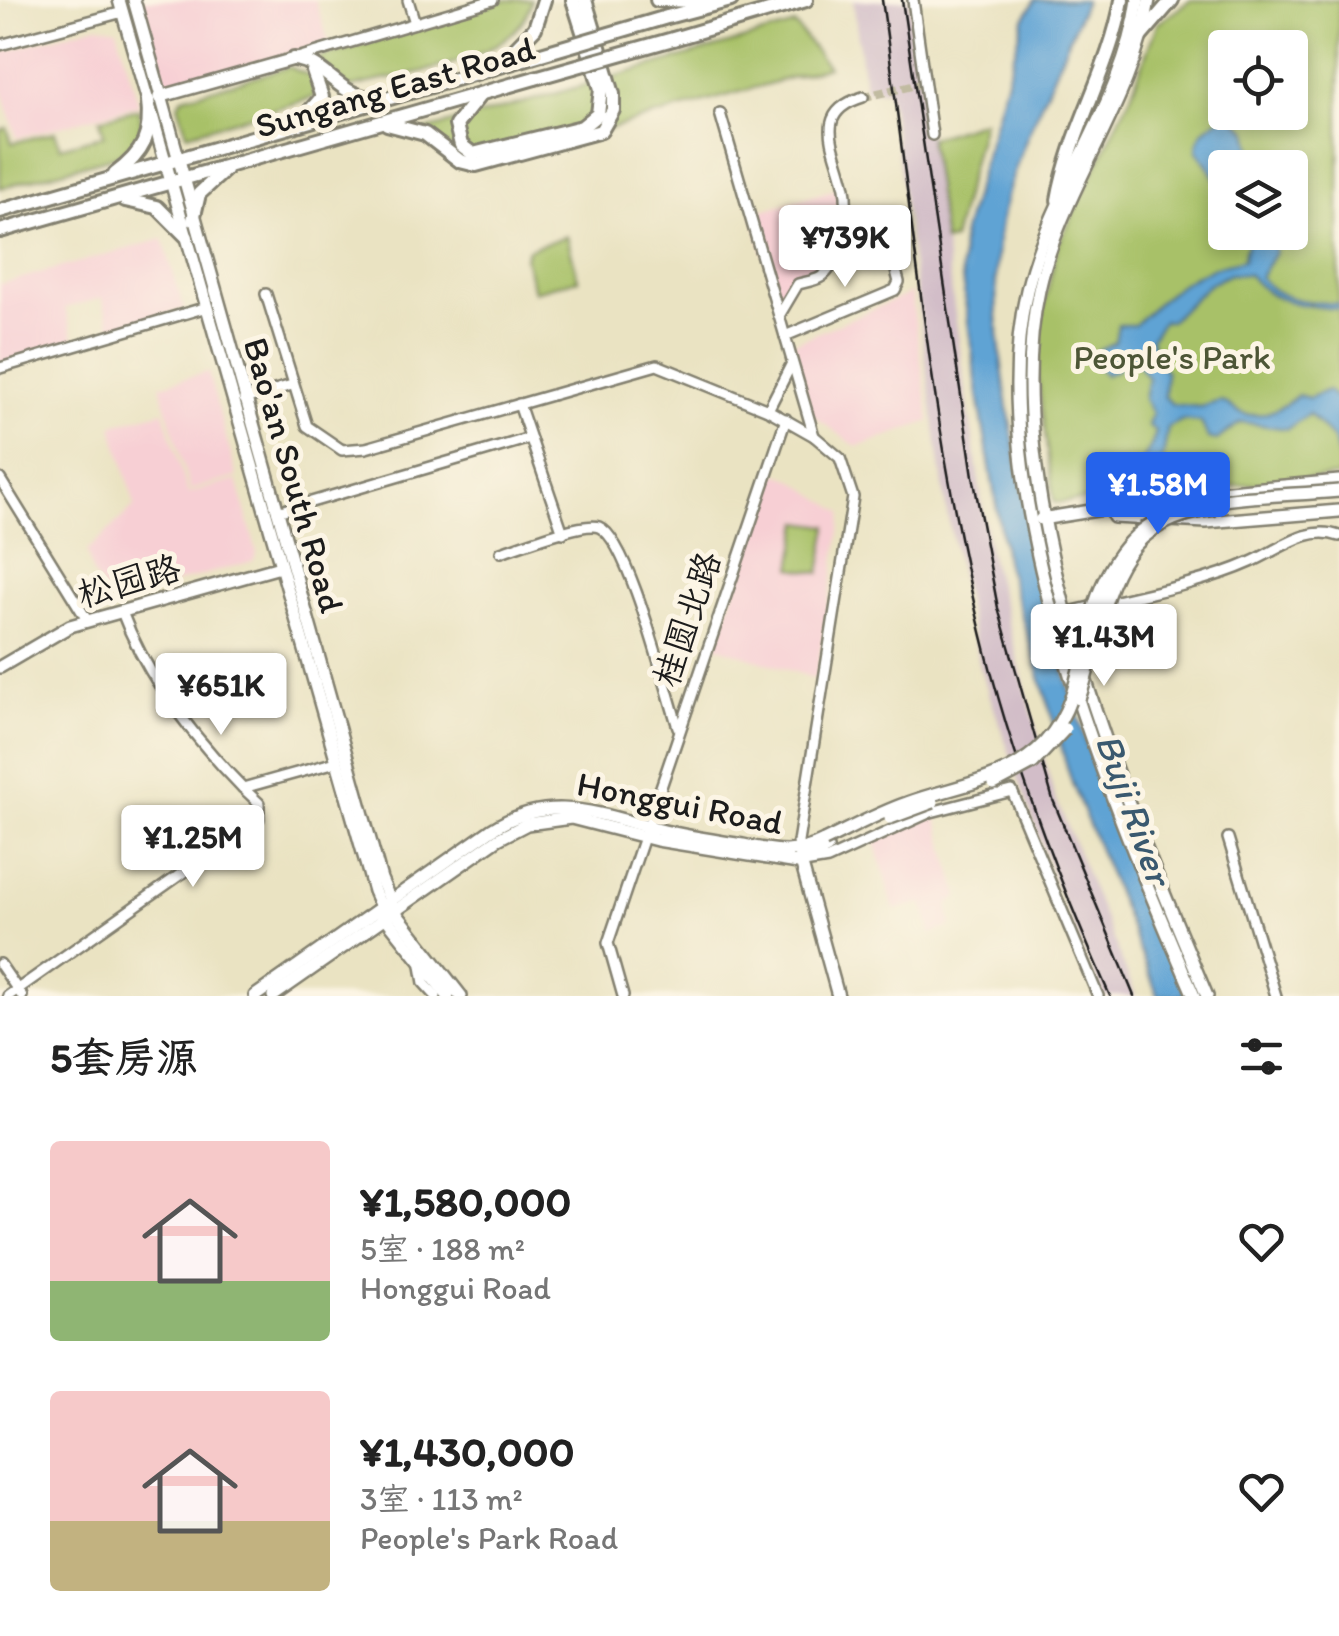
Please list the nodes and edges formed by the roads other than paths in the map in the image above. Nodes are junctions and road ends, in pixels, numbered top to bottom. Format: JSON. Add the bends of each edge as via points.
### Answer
{"nodes":[{"id":1,"x":134,"y":0,"type":"edge"},
{"id":2,"x":408,"y":0,"type":"edge"},
{"id":3,"x":493,"y":0,"type":"edge"},
{"id":4,"x":544,"y":0,"type":"edge"},
{"id":5,"x":573,"y":0,"type":"edge"},
{"id":6,"x":585,"y":0,"type":"edge"},
{"id":7,"x":658,"y":0,"type":"edge"},
{"id":8,"x":722,"y":0,"type":"edge"},
{"id":9,"x":730,"y":0,"type":"edge"},
{"id":10,"x":806,"y":0,"type":"edge"},
{"id":11,"x":913,"y":0,"type":"edge"},
{"id":12,"x":1122,"y":0,"type":"edge"},
{"id":13,"x":1138,"y":0,"type":"edge"},
{"id":14,"x":1149,"y":0,"type":"edge"},
{"id":15,"x":1172,"y":0,"type":"edge"},
{"id":16,"x":121,"y":6,"type":"edge"},
{"id":17,"x":415,"y":23,"type":"junction"},
{"id":18,"x":1140,"y":37,"type":"junction"},
{"id":19,"x":0,"y":45,"type":"edge"},
{"id":20,"x":294,"y":58,"type":"junction"},
{"id":21,"x":497,"y":67,"type":"junction"},
{"id":22,"x":488,"y":91,"type":"junction"},
{"id":23,"x":863,"y":97,"type":"tunnel mouth"},
{"id":24,"x":154,"y":99,"type":"junction"},
{"id":25,"x":388,"y":99,"type":"junction"},
{"id":26,"x":720,"y":112,"type":"dead end"},
{"id":27,"x":380,"y":123,"type":"junction"},
{"id":28,"x":294,"y":126,"type":"junction"},
{"id":29,"x":932,"y":135,"type":"dead end"},
{"id":30,"x":171,"y":162,"type":"junction"},
{"id":31,"x":232,"y":165,"type":"junction"},
{"id":32,"x":177,"y":181,"type":"junction"},
{"id":33,"x":103,"y":182,"type":"junction"},
{"id":34,"x":108,"y":200,"type":"junction"},
{"id":35,"x":1058,"y":200,"type":"junction"},
{"id":36,"x":0,"y":212,"type":"edge"},
{"id":37,"x":193,"y":220,"type":"junction"},
{"id":38,"x":0,"y":231,"type":"edge"},
{"id":39,"x":186,"y":236,"type":"junction"},
{"id":40,"x":850,"y":237,"type":"dead end"},
{"id":41,"x":266,"y":294,"type":"dead end"},
{"id":42,"x":207,"y":307,"type":"junction"},
{"id":43,"x":779,"y":316,"type":"junction"},
{"id":44,"x":785,"y":336,"type":"junction"},
{"id":45,"x":792,"y":363,"type":"junction"},
{"id":46,"x":0,"y":368,"type":"edge"},
{"id":47,"x":292,"y":385,"type":"junction"},
{"id":48,"x":244,"y":399,"type":"junction"},
{"id":49,"x":519,"y":404,"type":"junction"},
{"id":50,"x":768,"y":410,"type":"junction"},
{"id":51,"x":786,"y":419,"type":"junction"},
{"id":52,"x":814,"y":436,"type":"junction"},
{"id":53,"x":530,"y":438,"type":"junction"},
{"id":54,"x":0,"y":479,"type":"edge"},
{"id":55,"x":1339,"y":481,"type":"edge"},
{"id":56,"x":1339,"y":494,"type":"edge"},
{"id":57,"x":1339,"y":510,"type":"edge"},
{"id":58,"x":277,"y":512,"type":"junction"},
{"id":59,"x":1047,"y":520,"type":"junction"},
{"id":60,"x":1033,"y":522,"type":"junction"},
{"id":61,"x":563,"y":533,"type":"junction"},
{"id":62,"x":1339,"y":536,"type":"edge"},
{"id":63,"x":501,"y":552,"type":"dead end"},
{"id":64,"x":280,"y":567,"type":"junction"},
{"id":65,"x":122,"y":612,"type":"junction"},
{"id":66,"x":1061,"y":614,"type":"junction"},
{"id":67,"x":88,"y":620,"type":"junction"},
{"id":68,"x":0,"y":667,"type":"edge"},
{"id":69,"x":679,"y":730,"type":"junction"},
{"id":70,"x":336,"y":762,"type":"junction"},
{"id":71,"x":243,"y":788,"type":"junction"},
{"id":72,"x":647,"y":832,"type":"junction"},
{"id":73,"x":1228,"y":838,"type":"dead end"},
{"id":74,"x":801,"y":858,"type":"junction"},
{"id":75,"x":388,"y":910,"type":"junction"},
{"id":76,"x":0,"y":964,"type":"edge"},
{"id":77,"x":421,"y":966,"type":"junction"},
{"id":78,"x":20,"y":993,"type":"edge"},
{"id":79,"x":8,"y":996,"type":"edge"},
{"id":80,"x":254,"y":996,"type":"edge"},
{"id":81,"x":273,"y":996,"type":"edge"},
{"id":82,"x":436,"y":996,"type":"edge"},
{"id":83,"x":448,"y":996,"type":"edge"},
{"id":84,"x":461,"y":996,"type":"edge"},
{"id":85,"x":623,"y":996,"type":"edge"},
{"id":86,"x":838,"y":996,"type":"edge"},
{"id":87,"x":1098,"y":996,"type":"edge"},
{"id":88,"x":1194,"y":996,"type":"edge"},
{"id":89,"x":1208,"y":996,"type":"edge"},
{"id":90,"x":1276,"y":996,"type":"edge"}],
"edges":[{"from":1,"to":24,"type":"main road"},
{"from":2,"to":17,"type":"street"},
{"from":3,"to":17,"type":"street"},
{"from":4,"to":21,"type":"main road","via":[[526,40]]},
{"from":5,"to":22,"type":"main road","via":[[601,89],[602,107],[593,121],[473,154],[460,145],[456,125]]},
{"from":6,"to":27,"type":"main road","via":[[614,94],[600,131],[476,165],[460,161],[426,134]]},
{"from":7,"to":8,"type":"main road"},
{"from":9,"to":21,"type":"main road","name":"Sungang East Road","bridge":true},
{"from":10,"to":22,"type":"main road","name":"Sungang East Road","bridge":true},
{"from":11,"to":29,"type":"street"},
{"from":12,"to":35,"type":"main road","via":[[1109,55],[1068,152]]},
{"from":13,"to":35,"type":"main road","via":[[1121,64]]},
{"from":14,"to":18,"type":"main road"},
{"from":15,"to":18,"type":"main road"},
{"from":16,"to":19,"type":"street"},
{"from":16,"to":24,"type":"main road"},
{"from":17,"to":20,"type":"street"},
{"from":18,"to":59,"type":"main road","via":[[1040,287],[1028,396]]},
{"from":20,"to":24,"type":"main road"},
{"from":20,"to":25,"type":"main road","via":[[348,94]]},
{"from":20,"to":28,"type":"main road","via":[[312,70],[322,90],[316,107]]},
{"from":21,"to":25,"type":"main road","name":"Sungang East Road"},
{"from":22,"to":27,"type":"main road","name":"Sungang East Road"},
{"from":23,"to":43,"type":"street","via":[[842,104],[833,116],[831,136],[846,192],[836,251],[822,277],[798,284]]},
{"from":24,"to":30,"type":"main road"},
{"from":24,"to":33,"type":"main road","via":[[144,147]]},
{"from":25,"to":28,"type":"main road","name":"Sungang East Road"},
{"from":26,"to":43,"type":"street"},
{"from":27,"to":31,"type":"main road","name":"Sungang East Road"},
{"from":28,"to":30,"type":"main road","name":"Sungang East Road"},
{"from":30,"to":32,"type":"main road"},
{"from":30,"to":33,"type":"main road","name":"Sungang East Road"},
{"from":31,"to":32,"type":"main road","name":"Sungang East Road"},
{"from":31,"to":37,"type":"main road","via":[[199,194]]},
{"from":32,"to":34,"type":"main road","name":"Sungang East Road"},
{"from":32,"to":37,"type":"main road","name":"Bao'an South Road"},
{"from":32,"to":39,"type":"main road","name":"Bao'an South Road"},
{"from":33,"to":36,"type":"main road","name":"Sungang East Road"},
{"from":34,"to":38,"type":"main road","name":"Sungang East Road"},
{"from":34,"to":39,"type":"main road","via":[[157,207]]},
{"from":35,"to":60,"type":"main road","via":[[1029,279],[1018,343],[1016,410]]},
{"from":37,"to":48,"type":"main road","name":"Bao'an South Road"},
{"from":39,"to":42,"type":"main road","name":"Bao'an South Road"},
{"from":40,"to":44,"type":"street","via":[[866,236],[891,252],[895,290]]},
{"from":41,"to":47,"type":"street"},
{"from":42,"to":46,"type":"street"},
{"from":42,"to":64,"type":"main road","name":"Bao'an South Road"},
{"from":43,"to":44,"type":"street"},
{"from":44,"to":45,"type":"street"},
{"from":45,"to":50,"type":"street"},
{"from":45,"to":52,"type":"street"},
{"from":47,"to":48,"type":"street"},
{"from":47,"to":49,"type":"street","via":[[307,426],[342,450]]},
{"from":48,"to":58,"type":"main road","name":"Bao'an South Road"},
{"from":49,"to":50,"type":"street","via":[[657,365]]},
{"from":49,"to":53,"type":"street"},
{"from":50,"to":51,"type":"street"},
{"from":51,"to":52,"type":"street"},
{"from":51,"to":69,"type":"street","name":"桂圆北路"},
{"from":52,"to":74,"type":"street","via":[[840,458],[853,498]]},
{"from":53,"to":58,"type":"street"},
{"from":53,"to":61,"type":"street"},
{"from":54,"to":67,"type":"street"},
{"from":55,"to":59,"type":"main road"},
{"from":56,"to":74,"type":"main road","name":"Honggui Road","bridge":true,"via":[[1198,504],[1154,520],[1108,568],[1072,695],[1042,745],[1000,774],[909,802]]},
{"from":57,"to":59,"type":"main road","via":[[1206,522]]},
{"from":58,"to":75,"type":"main road","name":"Bao'an South Road"},
{"from":59,"to":60,"type":"main road"},
{"from":59,"to":66,"type":"main road"},
{"from":60,"to":66,"type":"main road"},
{"from":61,"to":63,"type":"street"},
{"from":61,"to":69,"type":"street","via":[[598,526],[624,555]]},
{"from":62,"to":66,"type":"street","via":[[1300,537],[1245,565]]},
{"from":64,"to":65,"type":"main road","name":"松园路"},
{"from":64,"to":70,"type":"main road","name":"Bao'an South Road"},
{"from":65,"to":67,"type":"main road","name":"松园路"},
{"from":65,"to":71,"type":"street","via":[[195,738]]},
{"from":66,"to":88,"type":"main road","via":[[1120,819]]},
{"from":66,"to":89,"type":"main road","via":[[1136,824]]},
{"from":67,"to":68,"type":"main road","name":"松园路"},
{"from":69,"to":72,"type":"street","name":"桂圆北路"},
{"from":70,"to":71,"type":"street"},
{"from":70,"to":75,"type":"main road","name":"Bao'an South Road"},
{"from":71,"to":78,"type":"street","via":[[261,807],[258,819]]},
{"from":72,"to":74,"type":"main road","name":"Honggui Road"},
{"from":72,"to":75,"type":"main road","name":"Honggui Road","via":[[571,818],[527,824]]},
{"from":72,"to":85,"type":"street","name":"桂圆北路","via":[[608,943]]},
{"from":73,"to":90,"type":"street"},
{"from":74,"to":86,"type":"main road"},
{"from":74,"to":87,"type":"street","via":[[828,859],[930,812],[1012,791]]},
{"from":75,"to":77,"type":"main road","name":"Bao'an South Road"},
{"from":75,"to":80,"type":"main road","name":"Honggui Road"},
{"from":75,"to":81,"type":"main road","name":"Honggui Road"},
{"from":75,"to":84,"type":"main road","name":"Bao'an South Road"},
{"from":76,"to":78,"type":"street"},
{"from":77,"to":82,"type":"street"},
{"from":77,"to":83,"type":"main road","name":"Bao'an South Road"},
{"from":78,"to":79,"type":"street"}]}
